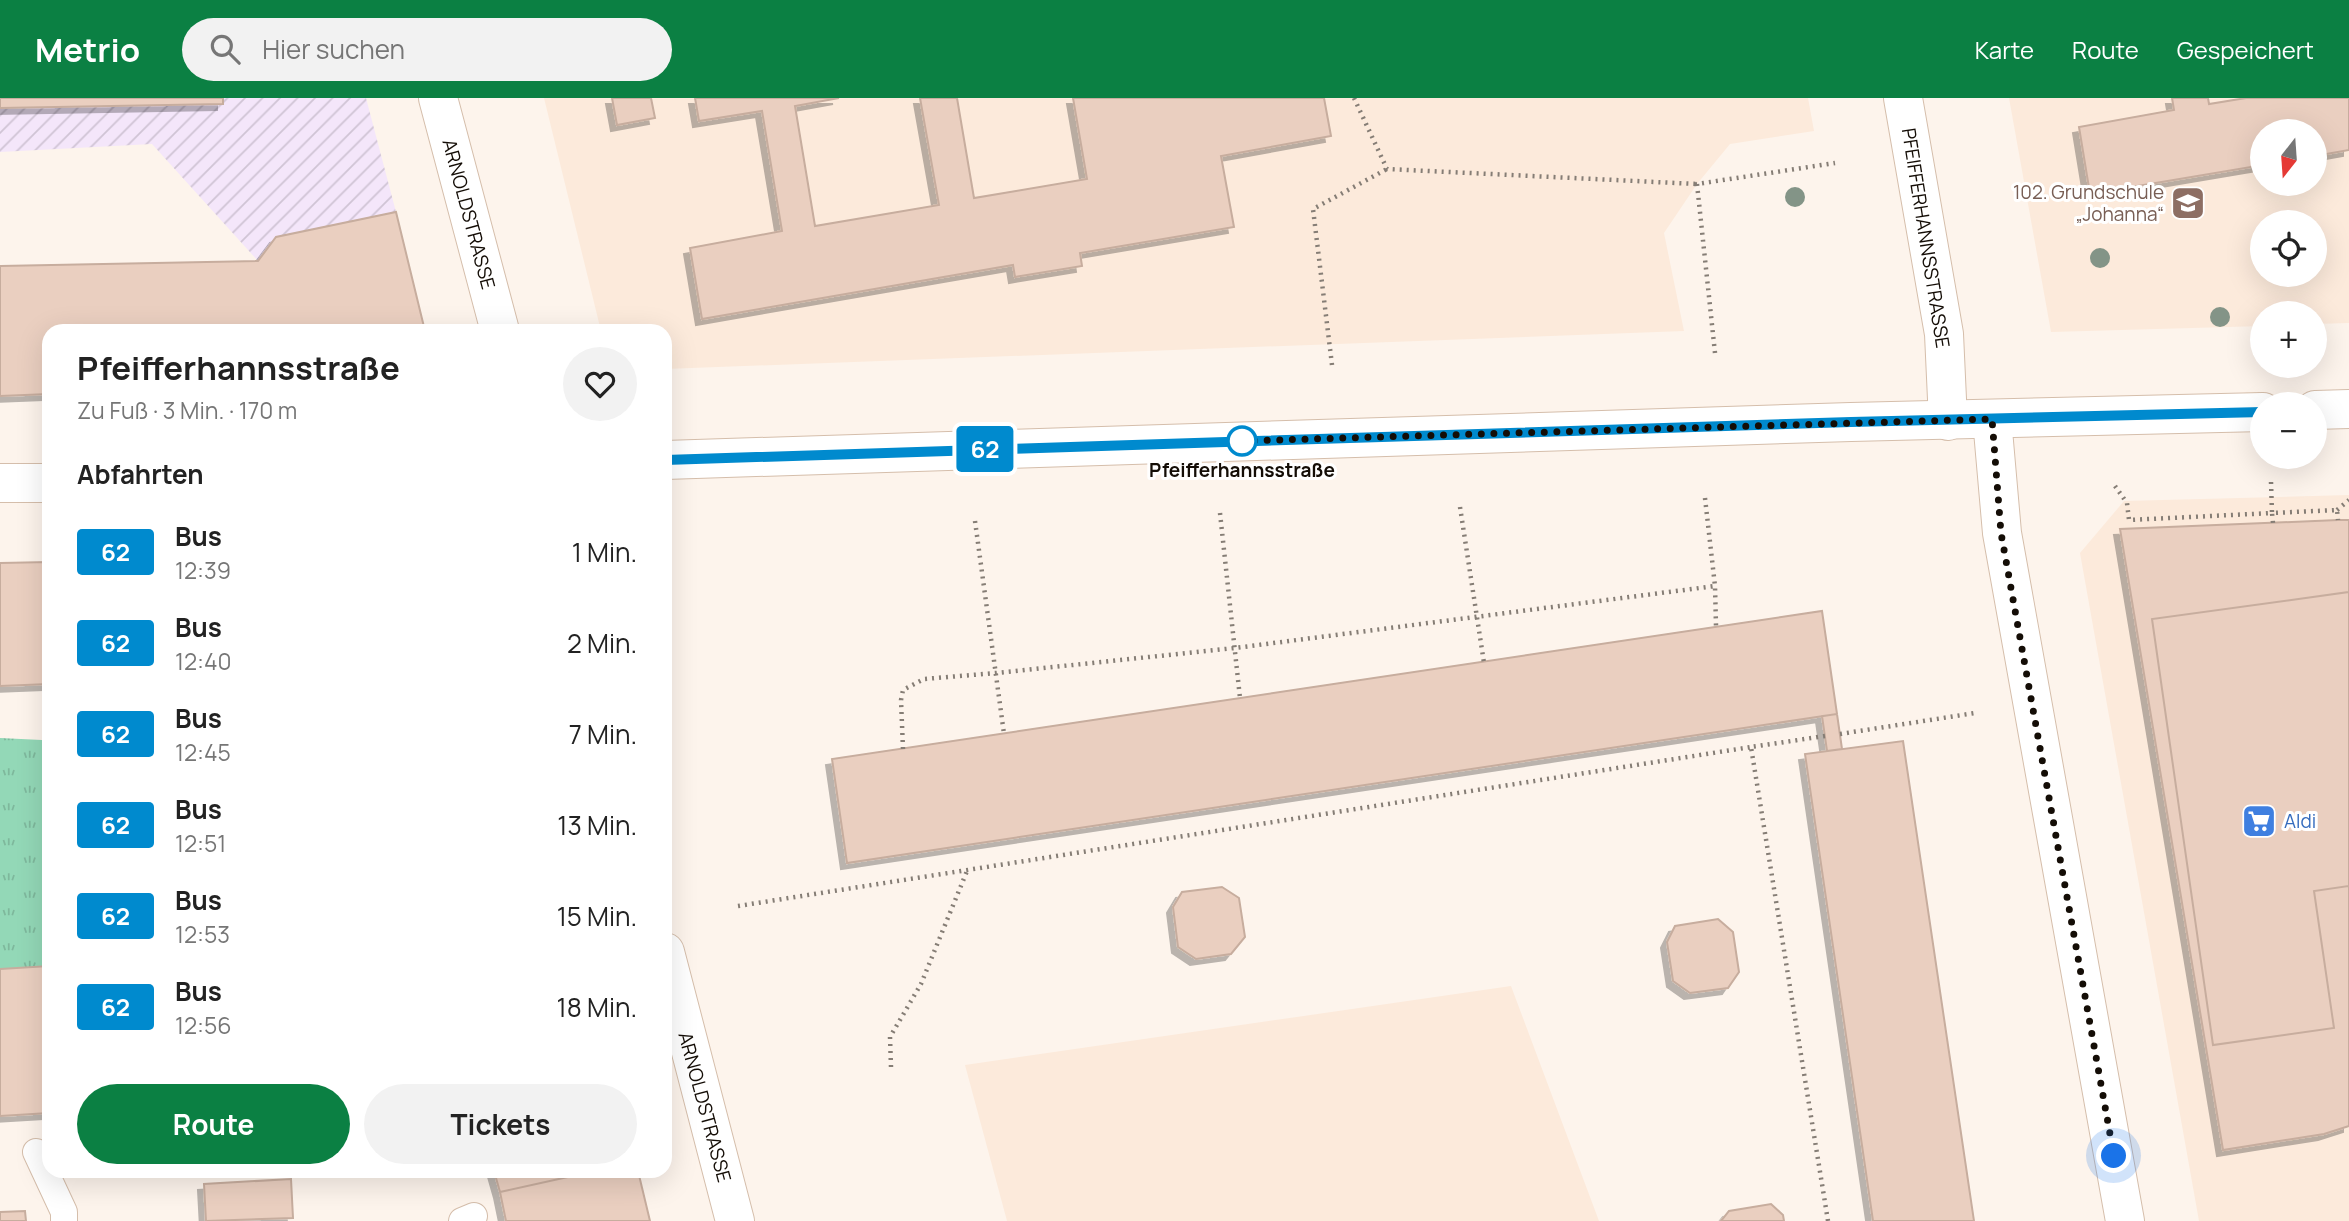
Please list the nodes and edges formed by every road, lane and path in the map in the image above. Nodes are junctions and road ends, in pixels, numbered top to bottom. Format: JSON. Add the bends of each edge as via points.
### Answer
{"nodes":[{"id":1,"x":438,"y":98,"type":"edge"},
{"id":2,"x":1354,"y":98,"type":"edge"},
{"id":3,"x":1903,"y":98,"type":"edge"},
{"id":4,"x":1835,"y":163,"type":"dead end"},
{"id":5,"x":1387,"y":169,"type":"junction"},
{"id":6,"x":1697,"y":184,"type":"junction"},
{"id":7,"x":498,"y":324,"type":"edge"},
{"id":8,"x":1715,"y":353,"type":"dead end"},
{"id":9,"x":1332,"y":365,"type":"dead end"},
{"id":10,"x":2349,"y":409,"type":"edge"},
{"id":11,"x":2327,"y":410,"type":"edge"},
{"id":12,"x":2250,"y":412,"type":"edge"},
{"id":13,"x":1992,"y":419,"type":"junction"},
{"id":14,"x":1948,"y":421,"type":"junction"},
{"id":15,"x":672,"y":460,"type":"edge"},
{"id":16,"x":2271,"y":482,"type":"dead end"},
{"id":17,"x":0,"y":483,"type":"edge"},
{"id":18,"x":42,"y":483,"type":"edge"},
{"id":19,"x":2115,"y":486,"type":"dead end"},
{"id":20,"x":1705,"y":498,"type":"dead end"},
{"id":21,"x":2349,"y":500,"type":"edge"},
{"id":22,"x":1460,"y":507,"type":"dead end"},
{"id":23,"x":2337,"y":510,"type":"junction"},
{"id":24,"x":1220,"y":513,"type":"dead end"},
{"id":25,"x":2272,"y":513,"type":"junction"},
{"id":26,"x":2338,"y":520,"type":"dead end"},
{"id":27,"x":975,"y":521,"type":"dead end"},
{"id":28,"x":2273,"y":523,"type":"dead end"},
{"id":29,"x":1715,"y":586,"type":"junction"},
{"id":30,"x":1476,"y":616,"type":"junction"},
{"id":31,"x":1716,"y":626,"type":"dead end"},
{"id":32,"x":1235,"y":648,"type":"junction"},
{"id":33,"x":1484,"y":663,"type":"dead end"},
{"id":34,"x":996,"y":673,"type":"junction"},
{"id":35,"x":1240,"y":698,"type":"dead end"},
{"id":36,"x":1975,"y":713,"type":"dead end"},
{"id":37,"x":1004,"y":734,"type":"dead end"},
{"id":38,"x":1840,"y":734,"type":"dead end"},
{"id":39,"x":1825,"y":736,"type":"dead end"},
{"id":40,"x":1751,"y":747,"type":"junction"},
{"id":41,"x":903,"y":749,"type":"dead end"},
{"id":42,"x":968,"y":870,"type":"junction"},
{"id":43,"x":738,"y":906,"type":"dead end"},
{"id":44,"x":672,"y":979,"type":"edge"},
{"id":45,"x":891,"y":1067,"type":"dead end"},
{"id":46,"x":36,"y":1152,"type":"dead end"},
{"id":47,"x":42,"y":1165,"type":"edge"},
{"id":48,"x":48,"y":1178,"type":"edge"},
{"id":49,"x":64,"y":1221,"type":"edge"},
{"id":50,"x":735,"y":1221,"type":"edge"},
{"id":51,"x":1828,"y":1221,"type":"edge"},
{"id":52,"x":2125,"y":1221,"type":"edge"}],
"edges":[{"from":1,"to":7,"type":"street","name":"ARNOLDSTRASSE"},
{"from":2,"to":5,"type":"path"},
{"from":3,"to":14,"type":"street","name":"PFEIFFERHANNSSTRASSE","via":[[1944,334]]},
{"from":4,"to":6,"type":"path"},
{"from":5,"to":6,"type":"path"},
{"from":5,"to":9,"type":"path","via":[[1313,209]]},
{"from":6,"to":8,"type":"path"},
{"from":10,"to":11,"type":"street"},
{"from":12,"to":13,"type":"street"},
{"from":13,"to":14,"type":"street"},
{"from":13,"to":52,"type":"street","via":[[2001,533]]},
{"from":14,"to":15,"type":"street"},
{"from":16,"to":25,"type":"path"},
{"from":17,"to":18,"type":"street"},
{"from":19,"to":25,"type":"path","via":[[2127,503],[2129,520]]},
{"from":20,"to":29,"type":"path"},
{"from":21,"to":23,"type":"path"},
{"from":22,"to":30,"type":"path"},
{"from":23,"to":25,"type":"path"},
{"from":23,"to":26,"type":"path"},
{"from":24,"to":32,"type":"path"},
{"from":25,"to":28,"type":"path"},
{"from":27,"to":34,"type":"path"},
{"from":29,"to":30,"type":"path"},
{"from":29,"to":31,"type":"path"},
{"from":30,"to":32,"type":"path"},
{"from":30,"to":33,"type":"path"},
{"from":32,"to":34,"type":"path"},
{"from":32,"to":35,"type":"path"},
{"from":34,"to":37,"type":"path"},
{"from":34,"to":41,"type":"path","via":[[924,679],[903,690]]},
{"from":36,"to":38,"type":"path"},
{"from":39,"to":40,"type":"path"},
{"from":40,"to":42,"type":"path"},
{"from":40,"to":51,"type":"path"},
{"from":42,"to":43,"type":"path"},
{"from":42,"to":45,"type":"path","via":[[921,984],[890,1037]]},
{"from":44,"to":50,"type":"street","name":"ARNOLDSTRASSE"},
{"from":46,"to":47,"type":"lane"},
{"from":48,"to":49,"type":"lane"}]}
